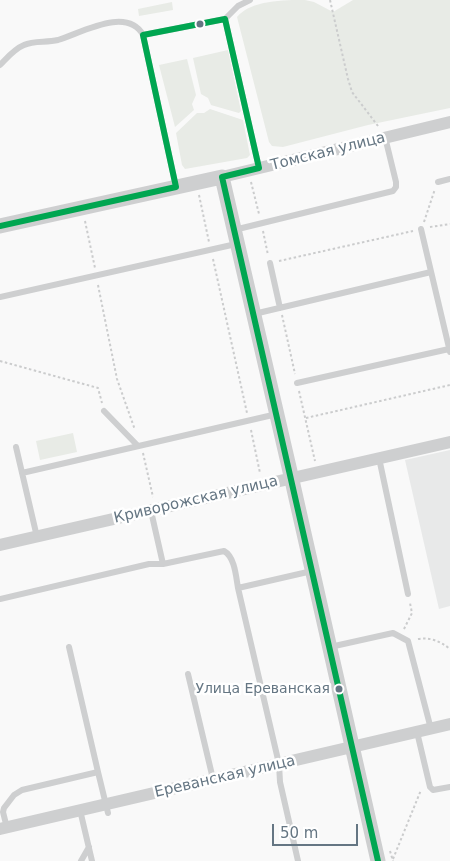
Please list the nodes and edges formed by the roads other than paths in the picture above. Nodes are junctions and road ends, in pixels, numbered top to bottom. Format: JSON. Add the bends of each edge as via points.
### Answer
{"nodes":[{"id":1,"x":250,"y":0,"type":"edge"},
{"id":2,"x":225,"y":19,"type":"junction"},
{"id":3,"x":143,"y":35,"type":"junction"},
{"id":4,"x":0,"y":65,"type":"edge"},
{"id":5,"x":450,"y":122,"type":"edge"},
{"id":6,"x":385,"y":137,"type":"junction"},
{"id":7,"x":259,"y":168,"type":"junction"},
{"id":8,"x":222,"y":177,"type":"junction"},
{"id":9,"x":450,"y":179,"type":"edge"},
{"id":10,"x":438,"y":182,"type":"road end"},
{"id":11,"x":176,"y":187,"type":"junction"},
{"id":12,"x":0,"y":226,"type":"edge"},
{"id":13,"x":421,"y":229,"type":"road end"},
{"id":14,"x":236,"y":237,"type":"junction"},
{"id":15,"x":270,"y":263,"type":"road end"},
{"id":16,"x":431,"y":272,"type":"junction"},
{"id":17,"x":0,"y":298,"type":"edge"},
{"id":18,"x":280,"y":308,"type":"junction"},
{"id":19,"x":254,"y":314,"type":"junction"},
{"id":20,"x":450,"y":350,"type":"edge"},
{"id":21,"x":297,"y":382,"type":"dead end"},
{"id":22,"x":104,"y":411,"type":"road end"},
{"id":23,"x":277,"y":414,"type":"junction"},
{"id":24,"x":450,"y":442,"type":"edge"},
{"id":25,"x":139,"y":446,"type":"junction"},
{"id":26,"x":16,"y":447,"type":"dead end"},
{"id":27,"x":379,"y":458,"type":"junction"},
{"id":28,"x":22,"y":473,"type":"junction"},
{"id":29,"x":292,"y":478,"type":"junction"},
{"id":30,"x":153,"y":510,"type":"junction"},
{"id":31,"x":36,"y":537,"type":"junction"},
{"id":32,"x":0,"y":545,"type":"edge"},
{"id":33,"x":163,"y":564,"type":"junction"},
{"id":34,"x":313,"y":571,"type":"junction"},
{"id":35,"x":238,"y":588,"type":"junction"},
{"id":36,"x":408,"y":594,"type":"road end"},
{"id":37,"x":0,"y":599,"type":"edge"},
{"id":38,"x":69,"y":647,"type":"dead end"},
{"id":39,"x":330,"y":647,"type":"junction"},
{"id":40,"x":188,"y":674,"type":"dead end"},
{"id":41,"x":210,"y":687,"type":"dead end"},
{"id":42,"x":192,"y":691,"type":"junction"},
{"id":43,"x":450,"y":724,"type":"edge"},
{"id":44,"x":430,"y":729,"type":"junction"},
{"id":45,"x":418,"y":732,"type":"junction"},
{"id":46,"x":353,"y":748,"type":"junction"},
{"id":47,"x":279,"y":764,"type":"junction"},
{"id":48,"x":98,"y":772,"type":"junction"},
{"id":49,"x":213,"y":780,"type":"junction"},
{"id":50,"x":450,"y":787,"type":"edge"},
{"id":51,"x":107,"y":808,"type":"junction"},
{"id":52,"x":80,"y":810,"type":"junction"},
{"id":53,"x":5,"y":829,"type":"edge"},
{"id":54,"x":89,"y":847,"type":"junction"},
{"id":55,"x":385,"y":860,"type":"edge"},
{"id":56,"x":81,"y":861,"type":"edge"},
{"id":57,"x":92,"y":861,"type":"edge"},
{"id":58,"x":298,"y":861,"type":"edge"}],
"edges":[{"from":1,"to":2,"type":"lane"},
{"from":2,"to":3,"type":"lane"},
{"from":2,"to":7,"type":"lane"},
{"from":3,"to":4,"type":"lane","via":[[131,24],[110,22],[55,40],[24,44]]},
{"from":3,"to":11,"type":"lane"},
{"from":5,"to":6,"type":"street","name":"Томская улица"},
{"from":6,"to":7,"type":"street","name":"Томская улица"},
{"from":6,"to":14,"type":"lane","via":[[396,182],[392,191],[261,224]]},
{"from":7,"to":8,"type":"street","name":"Томская улица"},
{"from":8,"to":11,"type":"street","name":"Томская улица"},
{"from":8,"to":14,"type":"street"},
{"from":9,"to":10,"type":"lane"},
{"from":11,"to":12,"type":"street","name":"Томская улица"},
{"from":13,"to":16,"type":"lane"},
{"from":14,"to":17,"type":"lane","via":[[211,250]]},
{"from":14,"to":19,"type":"street"},
{"from":15,"to":18,"type":"lane"},
{"from":16,"to":18,"type":"lane"},
{"from":16,"to":20,"type":"lane"},
{"from":18,"to":19,"type":"lane"},
{"from":19,"to":23,"type":"street"},
{"from":20,"to":21,"type":"lane"},
{"from":22,"to":25,"type":"lane"},
{"from":23,"to":25,"type":"lane"},
{"from":23,"to":29,"type":"street"},
{"from":24,"to":27,"type":"street","name":"Криворожская улица"},
{"from":25,"to":28,"type":"lane"},
{"from":26,"to":28,"type":"lane"},
{"from":27,"to":29,"type":"street","name":"Криворожская улица"},
{"from":27,"to":36,"type":"lane"},
{"from":28,"to":31,"type":"lane"},
{"from":29,"to":30,"type":"street","name":"Криворожская улица"},
{"from":29,"to":34,"type":"street"},
{"from":30,"to":31,"type":"street","name":"Криворожская улица"},
{"from":30,"to":33,"type":"lane"},
{"from":31,"to":32,"type":"street","name":"Криворожская улица"},
{"from":33,"to":35,"type":"lane","via":[[224,551],[232,559]]},
{"from":33,"to":37,"type":"lane","via":[[149,564]]},
{"from":34,"to":35,"type":"lane"},
{"from":34,"to":39,"type":"street"},
{"from":35,"to":47,"type":"lane"},
{"from":38,"to":48,"type":"lane"},
{"from":39,"to":44,"type":"lane","via":[[394,633],[408,641]]},
{"from":39,"to":46,"type":"street"},
{"from":40,"to":42,"type":"lane"},
{"from":41,"to":42,"type":"lane"},
{"from":42,"to":49,"type":"lane"},
{"from":43,"to":44,"type":"street","name":"Ереванская улица"},
{"from":44,"to":45,"type":"street","name":"Ереванская улица"},
{"from":45,"to":46,"type":"street","name":"Ереванская улица"},
{"from":45,"to":50,"type":"lane","via":[[430,787],[433,790]]},
{"from":46,"to":47,"type":"street","name":"Ереванская улица"},
{"from":46,"to":55,"type":"street"},
{"from":47,"to":49,"type":"street","name":"Ереванская улица"},
{"from":47,"to":58,"type":"lane"},
{"from":48,"to":51,"type":"lane"},
{"from":48,"to":53,"type":"lane","via":[[18,792],[4,808]]},
{"from":49,"to":51,"type":"street","name":"Ереванская улица"},
{"from":51,"to":52,"type":"street","name":"Ереванская улица"},
{"from":52,"to":53,"type":"street","name":"Ереванская улица"},
{"from":52,"to":54,"type":"lane"},
{"from":54,"to":56,"type":"lane"},
{"from":54,"to":57,"type":"lane"}]}
